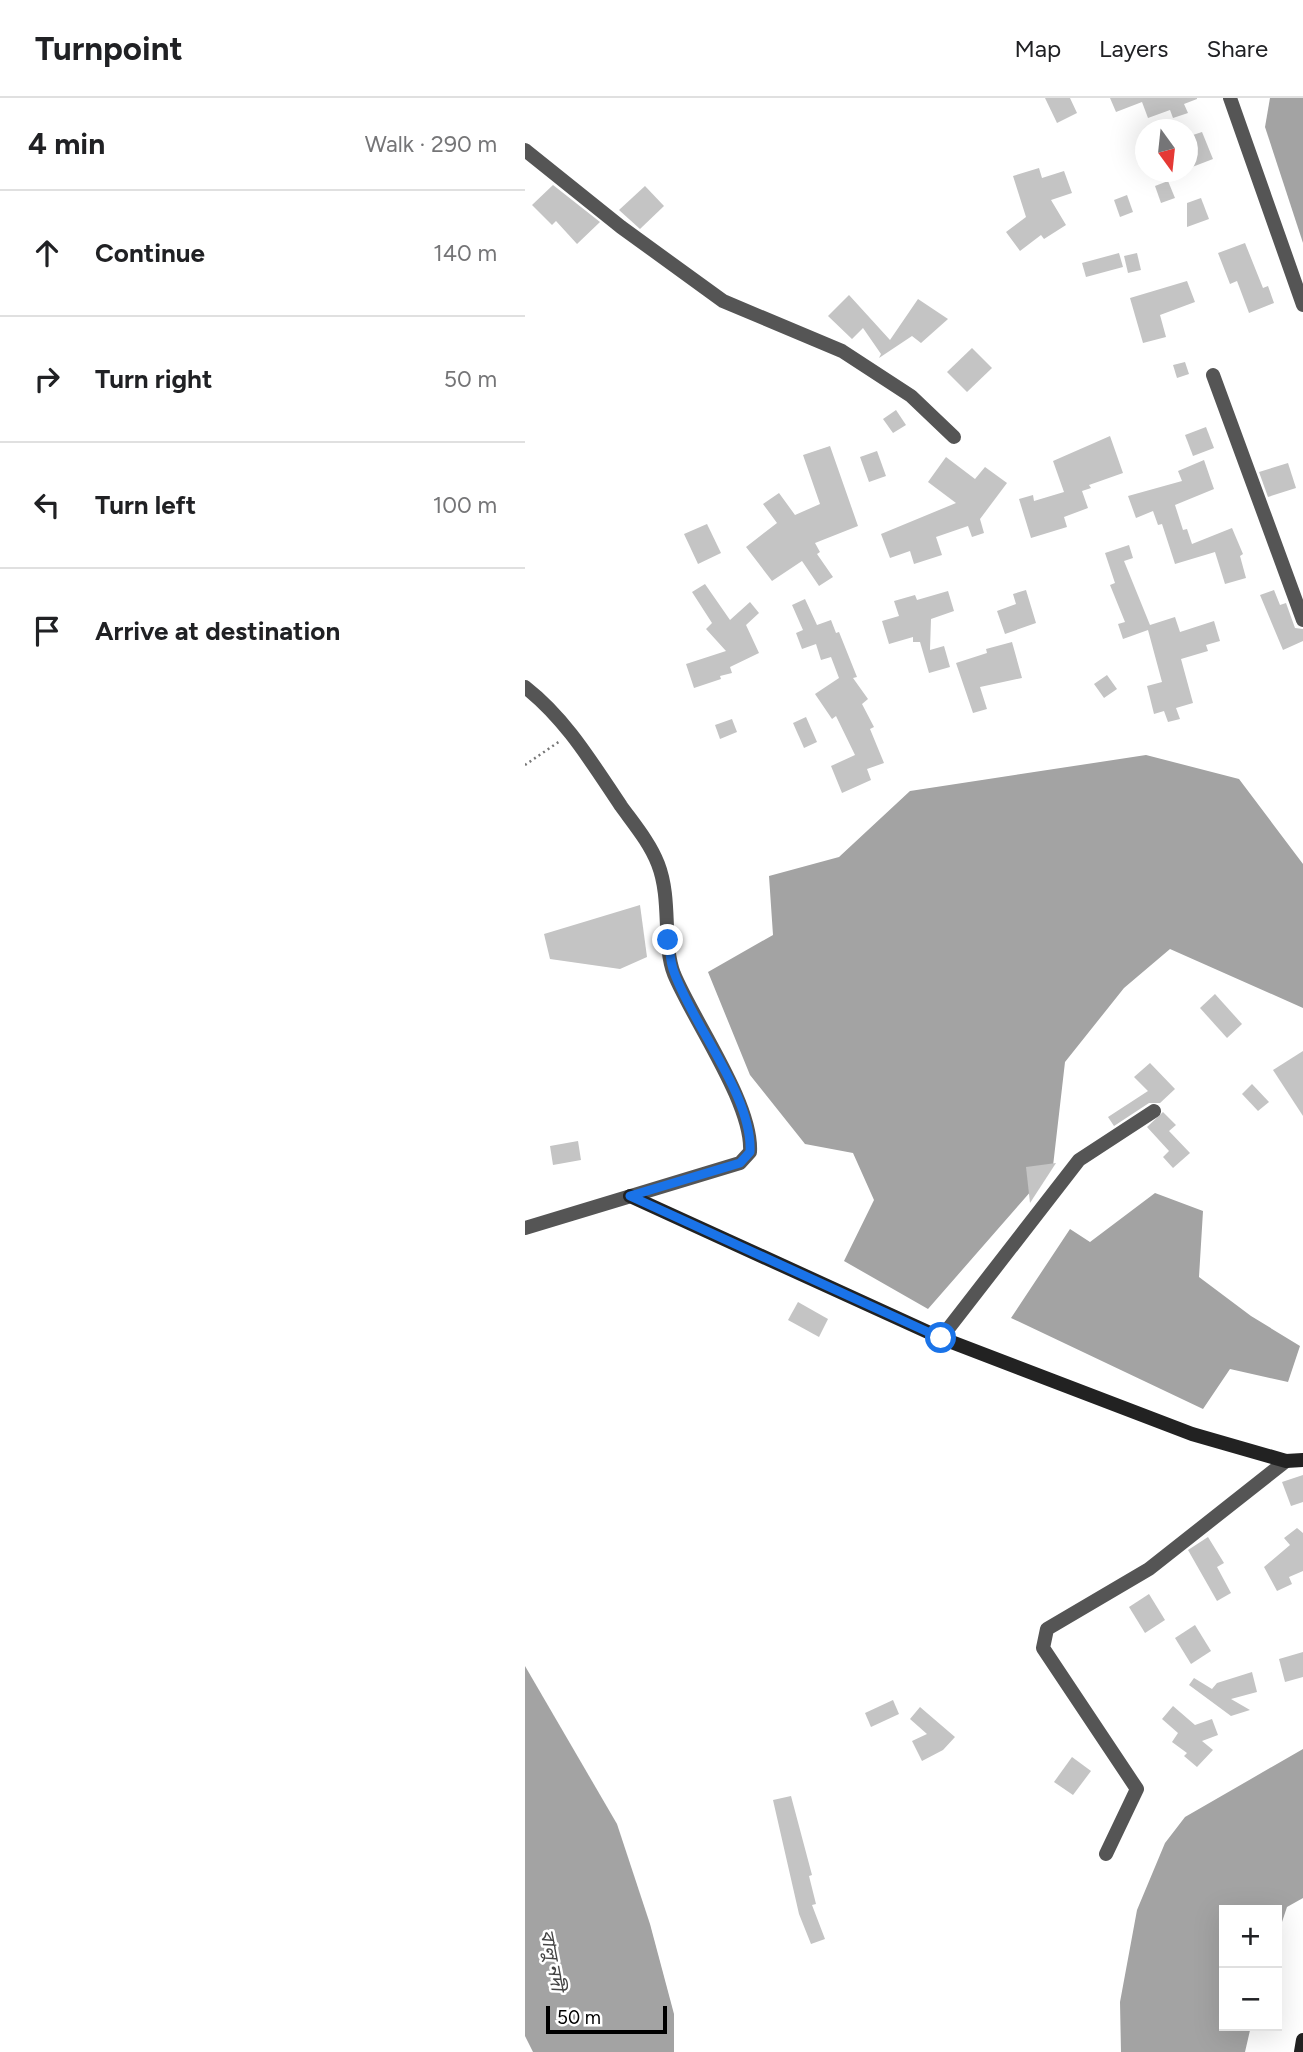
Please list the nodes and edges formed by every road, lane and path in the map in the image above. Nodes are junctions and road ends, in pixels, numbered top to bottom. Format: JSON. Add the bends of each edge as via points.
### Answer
{"nodes":[{"id":1,"x":1230,"y":98,"type":"edge"},
{"id":2,"x":525,"y":150,"type":"edge"},
{"id":3,"x":1303,"y":305,"type":"edge"},
{"id":4,"x":1213,"y":375,"type":"dead end"},
{"id":5,"x":954,"y":437,"type":"dead end"},
{"id":6,"x":1303,"y":620,"type":"edge"},
{"id":7,"x":525,"y":687,"type":"edge"},
{"id":8,"x":572,"y":734,"type":"junction"},
{"id":9,"x":525,"y":765,"type":"edge"},
{"id":10,"x":1154,"y":1111,"type":"dead end"},
{"id":11,"x":630,"y":1196,"type":"junction"},
{"id":12,"x":525,"y":1228,"type":"edge"},
{"id":13,"x":941,"y":1338,"type":"junction"},
{"id":14,"x":1303,"y":1460,"type":"edge"},
{"id":15,"x":1286,"y":1461,"type":"junction"},
{"id":16,"x":1106,"y":1854,"type":"dead end"},
{"id":17,"x":1303,"y":2040,"type":"edge"},
{"id":18,"x":1301,"y":2052,"type":"edge"}],
"edges":[{"from":1,"to":3,"type":"street"},
{"from":2,"to":5,"type":"street","via":[[723,301],[842,351],[911,396]]},
{"from":4,"to":6,"type":"street"},
{"from":7,"to":8,"type":"street"},
{"from":8,"to":9,"type":"path"},
{"from":8,"to":11,"type":"street","via":[[658,864],[669,908],[673,970],[743,1108],[751,1133],[750,1152],[740,1163]]},
{"from":10,"to":13,"type":"street","via":[[1079,1160]]},
{"from":11,"to":12,"type":"street"},
{"from":11,"to":13,"type":"street"},
{"from":13,"to":15,"type":"street","via":[[1192,1434]]},
{"from":14,"to":15,"type":"street"},
{"from":15,"to":16,"type":"street","via":[[1149,1569],[1047,1629],[1043,1648],[1137,1789]]},
{"from":17,"to":18,"type":"street"}]}
